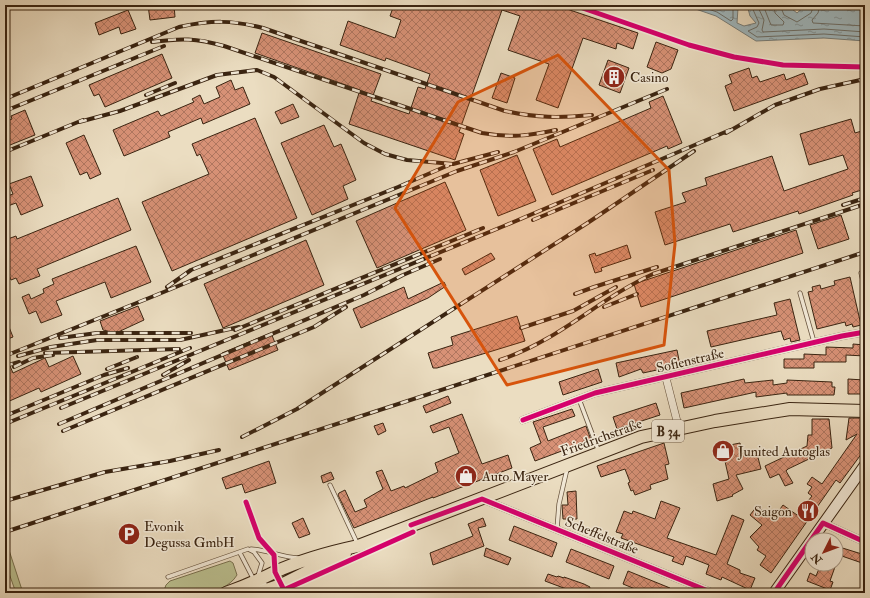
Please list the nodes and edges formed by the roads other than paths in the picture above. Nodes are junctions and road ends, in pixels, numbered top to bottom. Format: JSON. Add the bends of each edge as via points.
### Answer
{"nodes":[{"id":1,"x":574,"y":5,"type":"edge"},
{"id":2,"x":865,"y":67,"type":"edge"},
{"id":3,"x":861,"y":273,"type":"dead end"},
{"id":4,"x":865,"y":289,"type":"edge"},
{"id":5,"x":800,"y":293,"type":"dead end"},
{"id":6,"x":865,"y":332,"type":"edge"},
{"id":7,"x":814,"y":342,"type":"junction"},
{"id":8,"x":666,"y":378,"type":"junction"},
{"id":9,"x":579,"y":400,"type":"junction"},
{"id":10,"x":865,"y":411,"type":"edge"},
{"id":11,"x":523,"y":420,"type":"dead end"},
{"id":12,"x":679,"y":429,"type":"junction"},
{"id":13,"x":600,"y":453,"type":"junction"},
{"id":14,"x":568,"y":464,"type":"junction"},
{"id":15,"x":865,"y":465,"type":"edge"},
{"id":16,"x":330,"y":485,"type":"dead end"},
{"id":17,"x":482,"y":499,"type":"junction"},
{"id":18,"x":823,"y":523,"type":"junction"},
{"id":19,"x":557,"y":529,"type":"junction"},
{"id":20,"x":865,"y":542,"type":"edge"},
{"id":21,"x":358,"y":546,"type":"junction"},
{"id":22,"x":248,"y":549,"type":"junction"},
{"id":23,"x":240,"y":553,"type":"junction"},
{"id":24,"x":313,"y":558,"type":"junction"},
{"id":25,"x":168,"y":577,"type":"dead end"},
{"id":26,"x":257,"y":590,"type":"edge"},
{"id":27,"x":226,"y":593,"type":"edge"},
{"id":28,"x":713,"y":593,"type":"edge"},
{"id":29,"x":774,"y":593,"type":"edge"}],
"edges":[{"from":1,"to":2,"type":"lane","via":[[689,45],[734,57],[783,65]]},
{"from":3,"to":4,"type":"lane"},
{"from":5,"to":7,"type":"lane"},
{"from":6,"to":7,"type":"street","name":"Sofienstraße"},
{"from":7,"to":8,"type":"street","name":"Sofienstraße"},
{"from":8,"to":9,"type":"street","name":"Sofienstraße","via":[[617,388]]},
{"from":8,"to":12,"type":"street"},
{"from":9,"to":11,"type":"street","name":"Sofienstraße"},
{"from":9,"to":13,"type":"lane"},
{"from":10,"to":12,"type":"main road","name":"Friedrichstraße","number":"B 34","via":[[790,409]]},
{"from":12,"to":13,"type":"main road","name":"Friedrichstraße","number":"B 34","via":[[641,437]]},
{"from":13,"to":14,"type":"main road","name":"Friedrichstraße","number":"B 34"},
{"from":14,"to":17,"type":"main road","name":"Friedrichstraße","number":"B 34"},
{"from":14,"to":19,"type":"lane","via":[[559,504]]},
{"from":15,"to":18,"type":"street"},
{"from":16,"to":21,"type":"lane"},
{"from":17,"to":19,"type":"street","name":"Scheffelstraße"},
{"from":17,"to":21,"type":"main road","name":"Friedrichstraße","number":"B 34"},
{"from":18,"to":20,"type":"street"},
{"from":18,"to":29,"type":"street"},
{"from":19,"to":28,"type":"street","name":"Scheffelstraße"},
{"from":21,"to":24,"type":"main road","name":"Friedrichstraße","number":"B 34"},
{"from":21,"to":26,"type":"main road","name":"Friedrichstraße","number":"B 34","via":[[281,585]]},
{"from":22,"to":23,"type":"lane"},
{"from":22,"to":24,"type":"lane","via":[[262,550],[289,558]]},
{"from":22,"to":26,"type":"lane","via":[[254,552],[262,563]]},
{"from":23,"to":25,"type":"lane"},
{"from":23,"to":26,"type":"lane"},
{"from":24,"to":26,"type":"main road","name":"Friedrichstraße","number":"B 34","via":[[275,572]]},
{"from":26,"to":27,"type":"main road","number":"B 34"}]}
